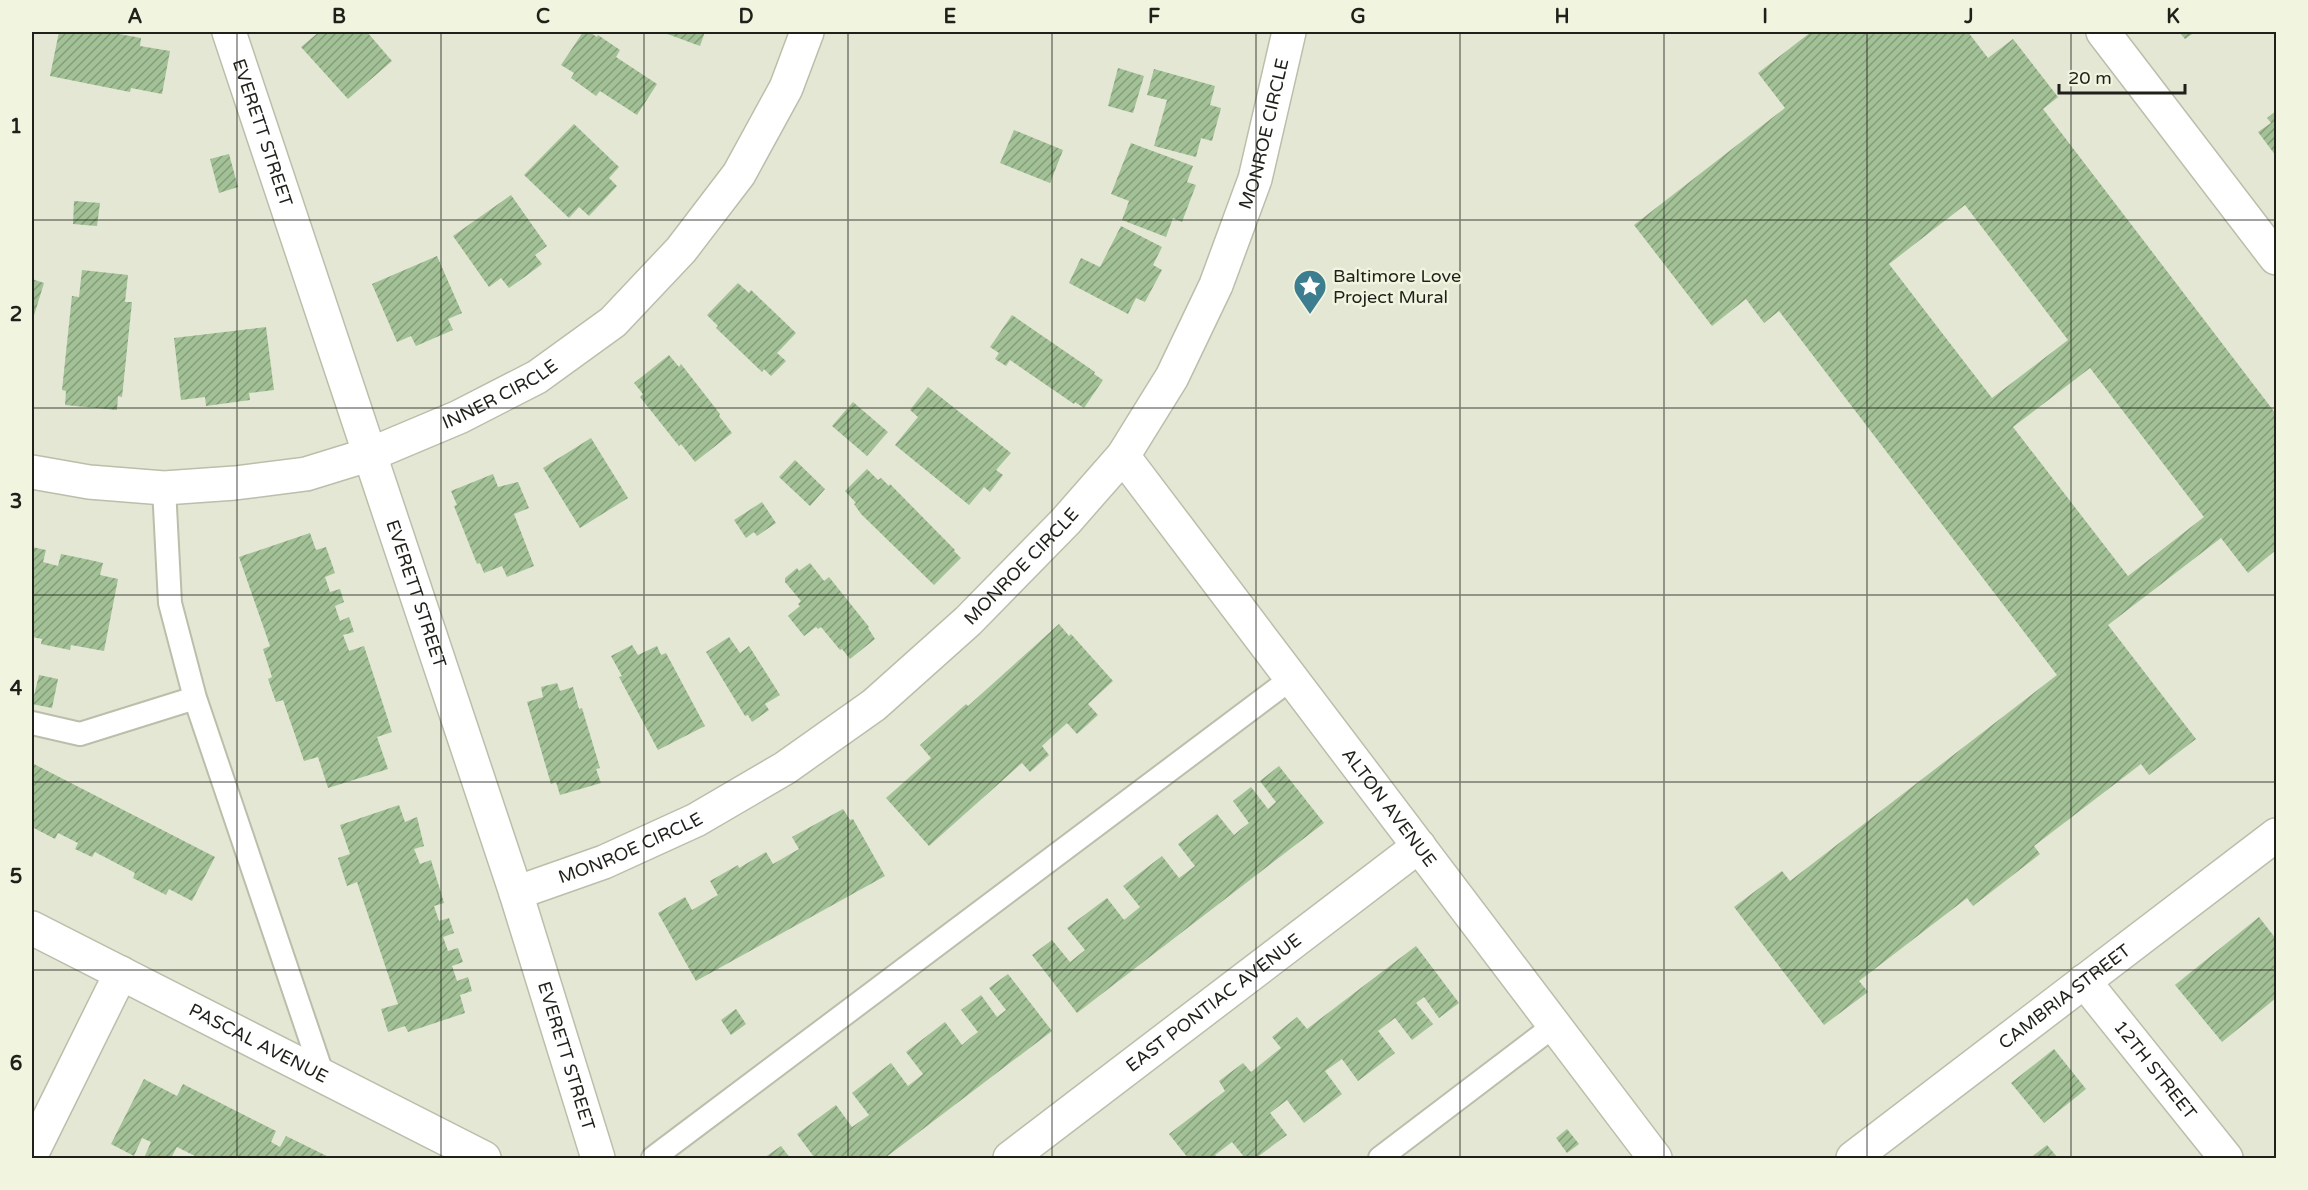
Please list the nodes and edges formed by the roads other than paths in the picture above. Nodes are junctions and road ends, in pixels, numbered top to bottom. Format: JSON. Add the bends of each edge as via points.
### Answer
{"nodes":[{"id":1,"x":229,"y":32,"type":"edge"},
{"id":2,"x":807,"y":32,"type":"edge"},
{"id":3,"x":1289,"y":32,"type":"edge"},
{"id":4,"x":2103,"y":32,"type":"edge"},
{"id":5,"x":2277,"y":258,"type":"edge"},
{"id":6,"x":371,"y":454,"type":"junction"},
{"id":7,"x":1123,"y":456,"type":"junction"},
{"id":8,"x":32,"y":472,"type":"edge"},
{"id":9,"x":164,"y":488,"type":"junction"},
{"id":10,"x":1292,"y":678,"type":"junction"},
{"id":11,"x":195,"y":698,"type":"junction"},
{"id":12,"x":32,"y":723,"type":"edge"},
{"id":13,"x":2277,"y":835,"type":"edge"},
{"id":14,"x":1419,"y":846,"type":"junction"},
{"id":15,"x":516,"y":892,"type":"junction"},
{"id":16,"x":32,"y":928,"type":"edge"},
{"id":17,"x":121,"y":974,"type":"junction"},
{"id":18,"x":2084,"y":981,"type":"junction"},
{"id":19,"x":1555,"y":1025,"type":"junction"},
{"id":20,"x":323,"y":1076,"type":"junction"},
{"id":21,"x":32,"y":1153,"type":"edge"},
{"id":22,"x":484,"y":1158,"type":"edge"},
{"id":23,"x":598,"y":1158,"type":"edge"},
{"id":24,"x":653,"y":1158,"type":"edge"},
{"id":25,"x":1010,"y":1158,"type":"edge"},
{"id":26,"x":1380,"y":1158,"type":"edge"},
{"id":27,"x":1655,"y":1158,"type":"edge"},
{"id":28,"x":1853,"y":1158,"type":"edge"},
{"id":29,"x":2226,"y":1158,"type":"edge"}],
"edges":[{"from":1,"to":6,"type":"street","name":"EVERETT STREET"},
{"from":2,"to":6,"type":"street","name":"INNER CIRCLE","via":[[786,88],[739,174],[681,250],[613,322],[537,377],[459,417]]},
{"from":3,"to":7,"type":"street","name":"MONROE CIRCLE","via":[[1255,179],[1216,285],[1172,377]]},
{"from":4,"to":5,"type":"street"},
{"from":6,"to":9,"type":"street","name":"INNER CIRCLE","via":[[306,474]]},
{"from":6,"to":15,"type":"street","name":"EVERETT STREET"},
{"from":7,"to":10,"type":"street","name":"ALTON AVENUE"},
{"from":7,"to":15,"type":"street","name":"MONROE CIRCLE","via":[[968,621],[874,705],[785,768],[696,820],[604,862]]},
{"from":8,"to":9,"type":"street","name":"INNER CIRCLE","via":[[89,483]]},
{"from":9,"to":11,"type":"lane","via":[[170,603]]},
{"from":10,"to":14,"type":"street","name":"ALTON AVENUE"},
{"from":10,"to":24,"type":"lane"},
{"from":11,"to":12,"type":"lane","via":[[80,734]]},
{"from":11,"to":20,"type":"lane"},
{"from":13,"to":18,"type":"street","name":"CAMBRIA STREET"},
{"from":14,"to":19,"type":"street","name":"ALTON AVENUE"},
{"from":14,"to":25,"type":"street","name":"EAST PONTIAC AVENUE"},
{"from":15,"to":23,"type":"street","name":"EVERETT STREET"},
{"from":16,"to":17,"type":"street","name":"PASCAL AVENUE"},
{"from":17,"to":20,"type":"street","name":"PASCAL AVENUE"},
{"from":17,"to":21,"type":"street"},
{"from":18,"to":28,"type":"street","name":"CAMBRIA STREET"},
{"from":18,"to":29,"type":"street","name":"12TH STREET"},
{"from":19,"to":26,"type":"lane"},
{"from":19,"to":27,"type":"street","name":"ALTON AVENUE"},
{"from":20,"to":22,"type":"street","name":"PASCAL AVENUE"}]}
